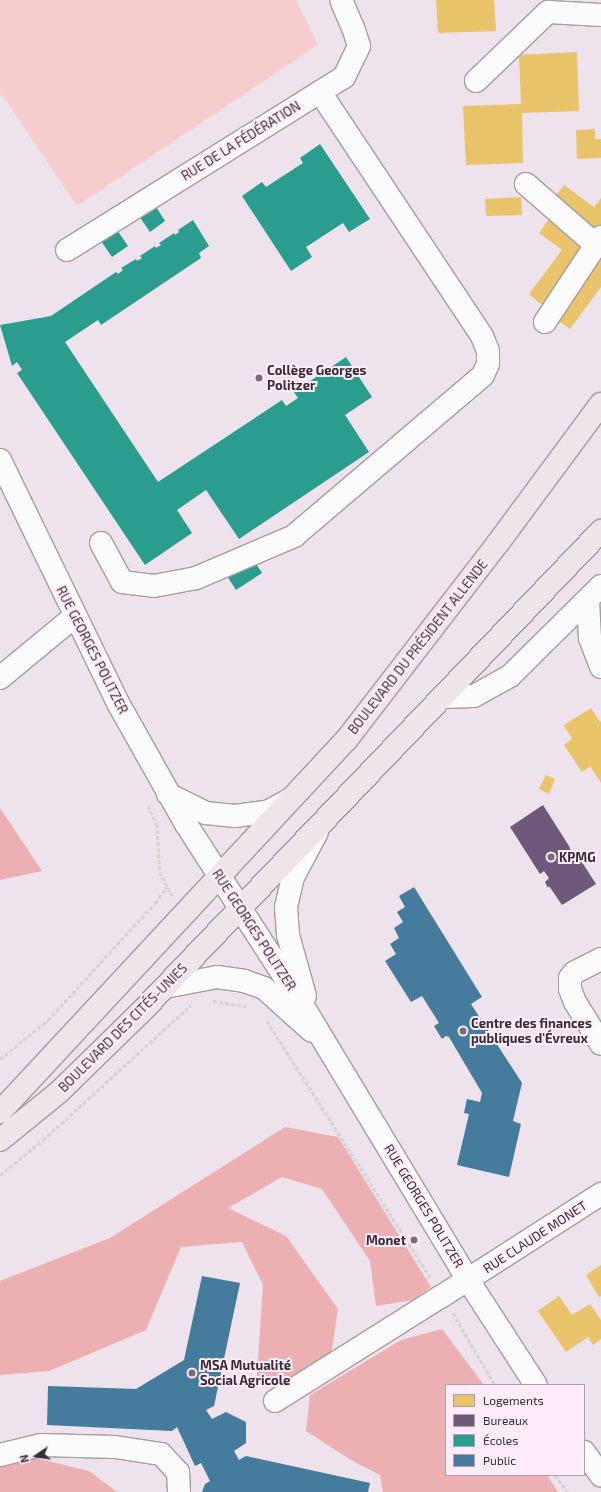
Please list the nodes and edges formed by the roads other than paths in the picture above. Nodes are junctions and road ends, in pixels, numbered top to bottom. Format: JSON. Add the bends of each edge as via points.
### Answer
{"nodes":[{"id":1,"x":341,"y":0,"type":"edge"},
{"id":2,"x":601,"y":15,"type":"edge"},
{"id":3,"x":476,"y":81,"type":"dead end"},
{"id":4,"x":320,"y":92,"type":"junction"},
{"id":5,"x":526,"y":184,"type":"dead end"},
{"id":6,"x":598,"y":241,"type":"edge"},
{"id":7,"x":67,"y":250,"type":"dead end"},
{"id":8,"x":545,"y":322,"type":"dead end"},
{"id":9,"x":601,"y":404,"type":"edge"},
{"id":10,"x":0,"y":460,"type":"edge"},
{"id":11,"x":601,"y":530,"type":"edge"},
{"id":12,"x":101,"y":543,"type":"dead end"},
{"id":13,"x":594,"y":593,"type":"edge"},
{"id":14,"x":75,"y":616,"type":"junction"},
{"id":15,"x":601,"y":620,"type":"edge"},
{"id":16,"x":601,"y":667,"type":"edge"},
{"id":17,"x":0,"y":678,"type":"edge"},
{"id":18,"x":442,"y":697,"type":"junction"},
{"id":19,"x":168,"y":794,"type":"junction"},
{"id":20,"x":292,"y":799,"type":"junction"},
{"id":21,"x":324,"y":820,"type":"junction"},
{"id":22,"x":219,"y":876,"type":"junction"},
{"id":23,"x":240,"y":910,"type":"junction"},
{"id":24,"x":601,"y":960,"type":"edge"},
{"id":25,"x":165,"y":987,"type":"junction"},
{"id":26,"x":325,"y":1042,"type":"junction"},
{"id":27,"x":601,"y":1044,"type":"edge"},
{"id":28,"x":0,"y":1112,"type":"edge"},
{"id":29,"x":0,"y":1140,"type":"edge"},
{"id":30,"x":601,"y":1194,"type":"edge"},
{"id":31,"x":468,"y":1280,"type":"junction"},
{"id":32,"x":535,"y":1384,"type":"edge"},
{"id":33,"x":275,"y":1401,"type":"dead end"},
{"id":34,"x":585,"y":1453,"type":"edge"},
{"id":35,"x":0,"y":1455,"type":"edge"},
{"id":36,"x":601,"y":1475,"type":"edge"},
{"id":37,"x":179,"y":1492,"type":"edge"}],
"edges":[{"from":1,"to":4,"type":"street","name":"RUE DE LA FÉDÉRATION","via":[[359,46],[344,77]]},
{"from":2,"to":3,"type":"street","via":[[548,12]]},
{"from":4,"to":7,"type":"street","name":"RUE DE LA FÉDÉRATION"},
{"from":4,"to":12,"type":"street","via":[[482,336],[488,352],[488,364],[483,375],[294,536],[196,578],[154,586],[122,582]]},
{"from":5,"to":6,"type":"street"},
{"from":6,"to":8,"type":"street"},
{"from":9,"to":20,"type":"main road","name":"BOULEVARD DU PRÉSIDENT ALLENDE","via":[[347,739]]},
{"from":10,"to":14,"type":"street","name":"RUE GEORGES POLITZER"},
{"from":11,"to":18,"type":"main road"},
{"from":13,"to":15,"type":"street"},
{"from":13,"to":16,"type":"street","via":[[590,638]]},
{"from":13,"to":18,"type":"street","via":[[510,676],[474,696]]},
{"from":14,"to":17,"type":"street"},
{"from":14,"to":19,"type":"street","name":"RUE GEORGES POLITZER","via":[[118,703]]},
{"from":18,"to":21,"type":"main road"},
{"from":19,"to":20,"type":"street","via":[[206,813],[235,816],[269,811]]},
{"from":19,"to":22,"type":"street","name":"RUE GEORGES POLITZER"},
{"from":20,"to":22,"type":"main road","name":"BOULEVARD DU PRÉSIDENT ALLENDE"},
{"from":21,"to":23,"type":"main road"},
{"from":21,"to":26,"type":"street","via":[[294,877],[286,907],[288,935],[304,994]]},
{"from":22,"to":23,"type":"street","name":"RUE GEORGES POLITZER"},
{"from":22,"to":28,"type":"main road"},
{"from":23,"to":25,"type":"main road","name":"BOULEVARD DES CITÉS-UNIES"},
{"from":23,"to":26,"type":"street","name":"RUE GEORGES POLITZER"},
{"from":24,"to":27,"type":"street","via":[[574,973],[570,978],[570,989],[575,1002]]},
{"from":25,"to":26,"type":"street","via":[[217,977],[231,978],[264,988]]},
{"from":25,"to":29,"type":"main road","name":"BOULEVARD DES CITÉS-UNIES","via":[[70,1082]]},
{"from":26,"to":31,"type":"street","name":"RUE GEORGES POLITZER"},
{"from":30,"to":31,"type":"street","name":"RUE CLAUDE MONET"},
{"from":31,"to":32,"type":"street","name":"RUE GEORGES POLITZER"},
{"from":31,"to":33,"type":"street","name":"RUE CLAUDE MONET"},
{"from":34,"to":36,"type":"street"},
{"from":35,"to":37,"type":"street","via":[[41,1445],[115,1447],[161,1454],[178,1472]]}]}
